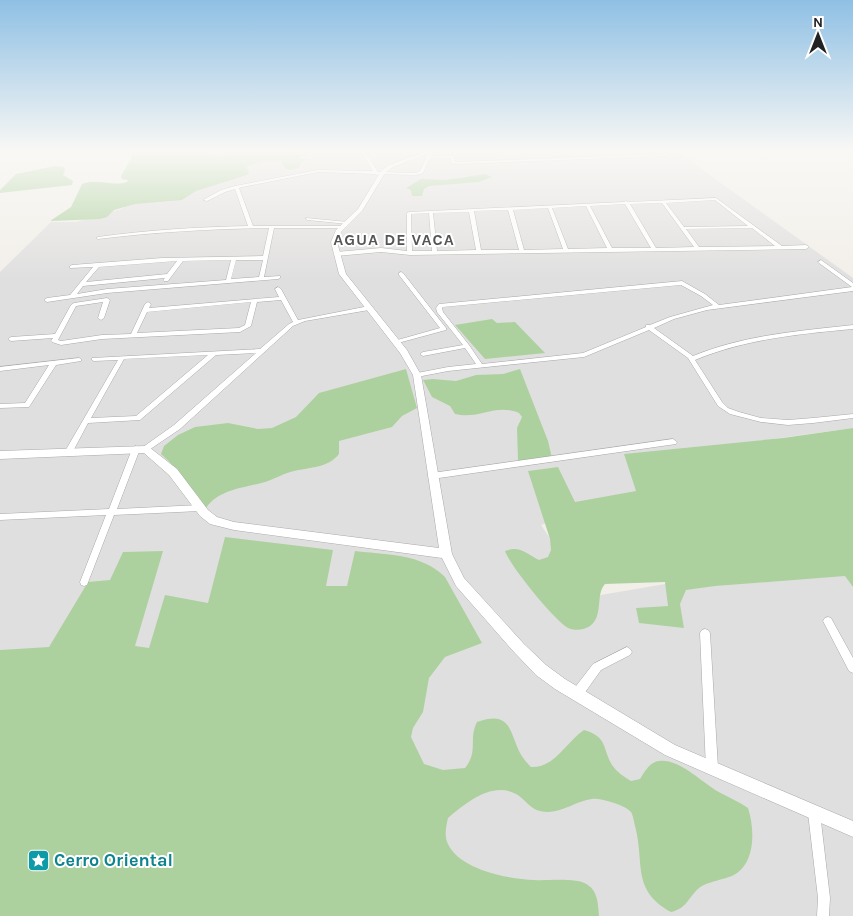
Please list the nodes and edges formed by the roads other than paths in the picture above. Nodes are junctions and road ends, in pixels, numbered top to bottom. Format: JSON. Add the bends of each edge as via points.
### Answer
{"nodes":[{"id":1,"x":216,"y":195,"type":"edge"},
{"id":2,"x":241,"y":195,"type":"edge"},
{"id":3,"x":368,"y":195,"type":"edge"},
{"id":4,"x":205,"y":200,"type":"dead end"},
{"id":5,"x":663,"y":201,"type":"junction"},
{"id":6,"x":626,"y":202,"type":"junction"},
{"id":7,"x":588,"y":204,"type":"junction"},
{"id":8,"x":549,"y":206,"type":"junction"},
{"id":9,"x":510,"y":208,"type":"junction"},
{"id":10,"x":471,"y":210,"type":"junction"},
{"id":11,"x":431,"y":212,"type":"junction"},
{"id":12,"x":308,"y":219,"type":"dead end"},
{"id":13,"x":345,"y":225,"type":"junction"},
{"id":14,"x":251,"y":227,"type":"junction"},
{"id":15,"x":272,"y":227,"type":"junction"},
{"id":16,"x":754,"y":227,"type":"junction"},
{"id":17,"x":683,"y":228,"type":"junction"},
{"id":18,"x":98,"y":238,"type":"dead end"},
{"id":19,"x":780,"y":247,"type":"junction"},
{"id":20,"x":806,"y":247,"type":"dead end"},
{"id":21,"x":697,"y":248,"type":"junction"},
{"id":22,"x":610,"y":249,"type":"junction"},
{"id":23,"x":654,"y":249,"type":"junction"},
{"id":24,"x":566,"y":250,"type":"junction"},
{"id":25,"x":522,"y":251,"type":"junction"},
{"id":26,"x":434,"y":252,"type":"junction"},
{"id":27,"x":479,"y":252,"type":"junction"},
{"id":28,"x":410,"y":253,"type":"junction"},
{"id":29,"x":336,"y":254,"type":"junction"},
{"id":30,"x":265,"y":258,"type":"junction"},
{"id":31,"x":234,"y":259,"type":"junction"},
{"id":32,"x":180,"y":260,"type":"junction"},
{"id":33,"x":821,"y":262,"type":"dead end"},
{"id":34,"x":97,"y":265,"type":"junction"},
{"id":35,"x":72,"y":267,"type":"dead end"},
{"id":36,"x":401,"y":274,"type":"dead end"},
{"id":37,"x":167,"y":276,"type":"junction"},
{"id":38,"x":278,"y":277,"type":"dead end"},
{"id":39,"x":261,"y":279,"type":"junction"},
{"id":40,"x":228,"y":282,"type":"junction"},
{"id":41,"x":83,"y":284,"type":"junction"},
{"id":42,"x":164,"y":287,"type":"junction"},
{"id":43,"x":853,"y":287,"type":"edge"},
{"id":44,"x":278,"y":289,"type":"dead end"},
{"id":45,"x":72,"y":296,"type":"junction"},
{"id":46,"x":283,"y":298,"type":"junction"},
{"id":47,"x":47,"y":300,"type":"dead end"},
{"id":48,"x":254,"y":301,"type":"junction"},
{"id":49,"x":148,"y":304,"type":"dead end"},
{"id":50,"x":715,"y":304,"type":"junction"},
{"id":51,"x":369,"y":308,"type":"junction"},
{"id":52,"x":145,"y":310,"type":"junction"},
{"id":53,"x":101,"y":318,"type":"dead end"},
{"id":54,"x":296,"y":322,"type":"junction"},
{"id":55,"x":648,"y":326,"type":"junction"},
{"id":56,"x":853,"y":327,"type":"edge"},
{"id":57,"x":133,"y":335,"type":"junction"},
{"id":58,"x":57,"y":336,"type":"junction"},
{"id":59,"x":11,"y":339,"type":"dead end"},
{"id":60,"x":396,"y":342,"type":"junction"},
{"id":61,"x":467,"y":346,"type":"junction"},
{"id":62,"x":260,"y":351,"type":"junction"},
{"id":63,"x":215,"y":353,"type":"junction"},
{"id":64,"x":423,"y":354,"type":"dead end"},
{"id":65,"x":122,"y":358,"type":"junction"},
{"id":66,"x":94,"y":359,"type":"dead end"},
{"id":67,"x":691,"y":359,"type":"junction"},
{"id":68,"x":79,"y":360,"type":"dead end"},
{"id":69,"x":54,"y":363,"type":"junction"},
{"id":70,"x":479,"y":364,"type":"junction"},
{"id":71,"x":0,"y":369,"type":"edge"},
{"id":72,"x":417,"y":376,"type":"junction"},
{"id":73,"x":0,"y":406,"type":"edge"},
{"id":74,"x":853,"y":416,"type":"edge"},
{"id":75,"x":86,"y":421,"type":"junction"},
{"id":76,"x":673,"y":442,"type":"dead end"},
{"id":77,"x":141,"y":449,"type":"junction"},
{"id":78,"x":68,"y":453,"type":"junction"},
{"id":79,"x":0,"y":455,"type":"edge"},
{"id":80,"x":432,"y":476,"type":"junction"},
{"id":81,"x":200,"y":508,"type":"junction"},
{"id":82,"x":112,"y":513,"type":"junction"},
{"id":83,"x":0,"y":517,"type":"edge"},
{"id":84,"x":446,"y":554,"type":"junction"},
{"id":85,"x":84,"y":582,"type":"dead end"},
{"id":86,"x":828,"y":621,"type":"dead end"},
{"id":87,"x":705,"y":633,"type":"dead end"},
{"id":88,"x":627,"y":652,"type":"dead end"},
{"id":89,"x":853,"y":668,"type":"edge"},
{"id":90,"x":577,"y":694,"type":"junction"},
{"id":91,"x":712,"y":768,"type":"junction"},
{"id":92,"x":814,"y":813,"type":"junction"},
{"id":93,"x":853,"y":829,"type":"edge"},
{"id":94,"x":824,"y":916,"type":"edge"}],
"edges":[{"from":1,"to":4,"type":"street"},
{"from":2,"to":14,"type":"street"},
{"from":3,"to":13,"type":"street","via":[[360,210]]},
{"from":5,"to":6,"type":"street"},
{"from":5,"to":16,"type":"street","via":[[716,198]]},
{"from":5,"to":17,"type":"street"},
{"from":6,"to":7,"type":"street"},
{"from":6,"to":23,"type":"street"},
{"from":7,"to":8,"type":"street"},
{"from":7,"to":22,"type":"street"},
{"from":8,"to":9,"type":"street"},
{"from":8,"to":24,"type":"street"},
{"from":9,"to":10,"type":"street"},
{"from":9,"to":25,"type":"street"},
{"from":10,"to":11,"type":"street"},
{"from":10,"to":27,"type":"street"},
{"from":11,"to":26,"type":"street"},
{"from":11,"to":28,"type":"street","via":[[409,213]]},
{"from":12,"to":13,"type":"street"},
{"from":13,"to":15,"type":"street"},
{"from":13,"to":29,"type":"street","via":[[334,238]]},
{"from":14,"to":15,"type":"street"},
{"from":14,"to":18,"type":"street","via":[[165,229]]},
{"from":15,"to":30,"type":"street"},
{"from":16,"to":17,"type":"street"},
{"from":16,"to":19,"type":"street"},
{"from":17,"to":21,"type":"street"},
{"from":19,"to":20,"type":"street"},
{"from":19,"to":21,"type":"street"},
{"from":21,"to":23,"type":"street"},
{"from":22,"to":23,"type":"street"},
{"from":22,"to":24,"type":"street"},
{"from":24,"to":25,"type":"street"},
{"from":25,"to":27,"type":"street"},
{"from":26,"to":27,"type":"street"},
{"from":26,"to":28,"type":"street"},
{"from":28,"to":29,"type":"street","via":[[381,250]]},
{"from":29,"to":51,"type":"street","via":[[343,274]]},
{"from":30,"to":31,"type":"street"},
{"from":30,"to":39,"type":"street"},
{"from":31,"to":32,"type":"street"},
{"from":31,"to":40,"type":"street"},
{"from":32,"to":34,"type":"street"},
{"from":32,"to":37,"type":"street"},
{"from":33,"to":43,"type":"street"},
{"from":34,"to":35,"type":"street"},
{"from":34,"to":41,"type":"street"},
{"from":36,"to":60,"type":"street","via":[[444,329]]},
{"from":37,"to":41,"type":"street"},
{"from":37,"to":42,"type":"street"},
{"from":38,"to":39,"type":"street"},
{"from":39,"to":40,"type":"street"},
{"from":40,"to":42,"type":"street"},
{"from":41,"to":45,"type":"street"},
{"from":42,"to":45,"type":"street"},
{"from":43,"to":50,"type":"street"},
{"from":44,"to":46,"type":"street"},
{"from":45,"to":47,"type":"street"},
{"from":46,"to":48,"type":"street"},
{"from":46,"to":54,"type":"street"},
{"from":48,"to":52,"type":"street"},
{"from":48,"to":57,"type":"street","via":[[249,323],[243,330]]},
{"from":49,"to":52,"type":"street"},
{"from":50,"to":55,"type":"street"},
{"from":50,"to":61,"type":"street","via":[[682,284],[441,305],[440,312]]},
{"from":51,"to":54,"type":"street"},
{"from":51,"to":60,"type":"street"},
{"from":52,"to":57,"type":"street"},
{"from":53,"to":58,"type":"street","via":[[107,300],[74,305]]},
{"from":54,"to":62,"type":"street"},
{"from":55,"to":67,"type":"street"},
{"from":55,"to":70,"type":"street","via":[[584,355]]},
{"from":56,"to":67,"type":"street","via":[[742,341]]},
{"from":57,"to":58,"type":"street","via":[[61,343],[54,341]]},
{"from":58,"to":59,"type":"street"},
{"from":60,"to":72,"type":"street"},
{"from":61,"to":64,"type":"street"},
{"from":61,"to":70,"type":"street"},
{"from":62,"to":63,"type":"street"},
{"from":62,"to":77,"type":"street","via":[[177,427]]},
{"from":63,"to":65,"type":"street"},
{"from":63,"to":75,"type":"street","via":[[138,418]]},
{"from":65,"to":66,"type":"street"},
{"from":65,"to":75,"type":"street"},
{"from":67,"to":74,"type":"street","via":[[720,404],[740,415],[779,424]]},
{"from":68,"to":69,"type":"street"},
{"from":69,"to":71,"type":"street"},
{"from":69,"to":73,"type":"street","via":[[26,405]]},
{"from":70,"to":72,"type":"street"},
{"from":72,"to":80,"type":"street"},
{"from":75,"to":78,"type":"street"},
{"from":76,"to":80,"type":"street"},
{"from":77,"to":78,"type":"street"},
{"from":77,"to":81,"type":"street","via":[[173,472]]},
{"from":77,"to":82,"type":"street"},
{"from":78,"to":79,"type":"street"},
{"from":80,"to":84,"type":"street"},
{"from":81,"to":82,"type":"street"},
{"from":81,"to":84,"type":"street","via":[[214,521],[234,526]]},
{"from":82,"to":83,"type":"street"},
{"from":82,"to":85,"type":"street"},
{"from":84,"to":90,"type":"street","via":[[460,582],[519,648],[541,670]]},
{"from":86,"to":89,"type":"street"},
{"from":87,"to":91,"type":"street"},
{"from":88,"to":90,"type":"street","via":[[597,667]]},
{"from":90,"to":91,"type":"street","via":[[670,750]]},
{"from":91,"to":92,"type":"street"},
{"from":92,"to":93,"type":"street"},
{"from":92,"to":94,"type":"street"}]}
